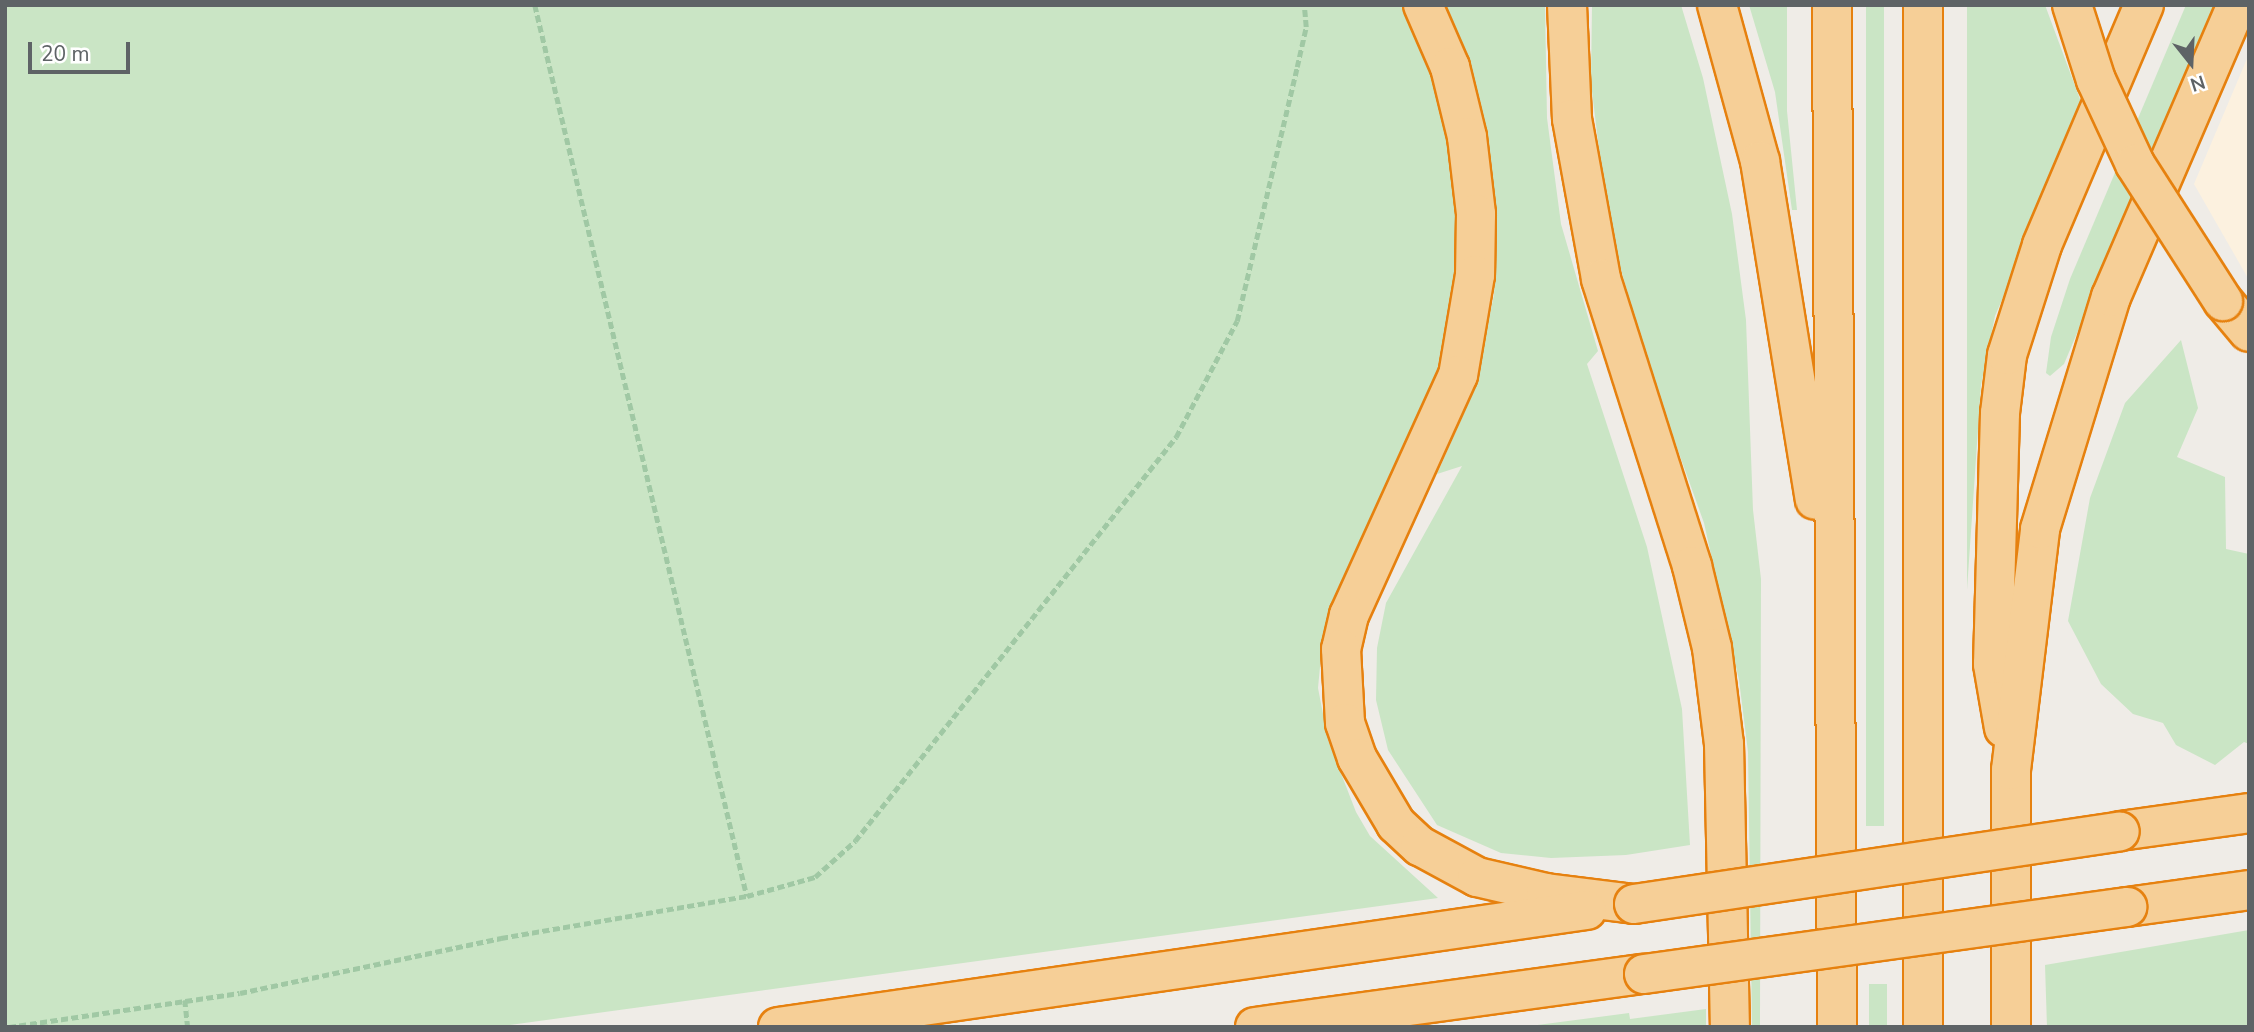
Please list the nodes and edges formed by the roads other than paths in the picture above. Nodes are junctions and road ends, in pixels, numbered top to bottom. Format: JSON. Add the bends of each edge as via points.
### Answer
{"nodes":[{"id":1,"x":1423,"y":5,"type":"edge"},
{"id":2,"x":1567,"y":5,"type":"edge"},
{"id":3,"x":1717,"y":5,"type":"edge"},
{"id":4,"x":1832,"y":5,"type":"edge"},
{"id":5,"x":1923,"y":5,"type":"edge"},
{"id":6,"x":2072,"y":5,"type":"edge"},
{"id":7,"x":2144,"y":5,"type":"edge"},
{"id":8,"x":2237,"y":5,"type":"edge"},
{"id":9,"x":2249,"y":332,"type":"edge"},
{"id":10,"x":1833,"y":614,"type":"junction"},
{"id":11,"x":2011,"y":770,"type":"junction"},
{"id":12,"x":2249,"y":813,"type":"edge"},
{"id":13,"x":2249,"y":890,"type":"edge"},
{"id":14,"x":1634,"y":904,"type":"junction"},
{"id":15,"x":1565,"y":982,"type":"junction"},
{"id":16,"x":778,"y":1027,"type":"edge"},
{"id":17,"x":1255,"y":1027,"type":"edge"},
{"id":18,"x":1414,"y":1027,"type":"edge"},
{"id":19,"x":1730,"y":1027,"type":"edge"},
{"id":20,"x":1838,"y":1027,"type":"edge"},
{"id":21,"x":1923,"y":1027,"type":"edge"},
{"id":22,"x":2011,"y":1027,"type":"edge"}],
"edges":[{"from":1,"to":14,"type":"highway","via":[[1450,66],[1467,137],[1476,214],[1475,275],[1458,374],[1349,615],[1341,649],[1345,723],[1357,758],[1396,824],[1420,846],[1477,877],[1546,893]]},
{"from":2,"to":19,"type":"highway","via":[[1572,119],[1601,279],[1692,566],[1715,662],[1724,744]]},
{"from":3,"to":10,"type":"highway","via":[[1760,161]]},
{"from":4,"to":10,"type":"highway"},
{"from":5,"to":21,"type":"highway"},
{"from":6,"to":9,"type":"highway","bridge":true,"via":[[2096,80],[2136,164],[2223,302]]},
{"from":7,"to":11,"type":"highway","via":[[2042,245],[2007,355],[2000,412],[1993,664]]},
{"from":8,"to":11,"type":"highway","via":[[2111,297],[2054,473],[2040,529]]},
{"from":10,"to":20,"type":"highway"},
{"from":11,"to":22,"type":"highway"},
{"from":12,"to":14,"type":"highway","bridge":true},
{"from":13,"to":15,"type":"highway","bridge":true},
{"from":14,"to":16,"type":"highway"},
{"from":15,"to":17,"type":"highway"},
{"from":15,"to":18,"type":"highway"}]}
